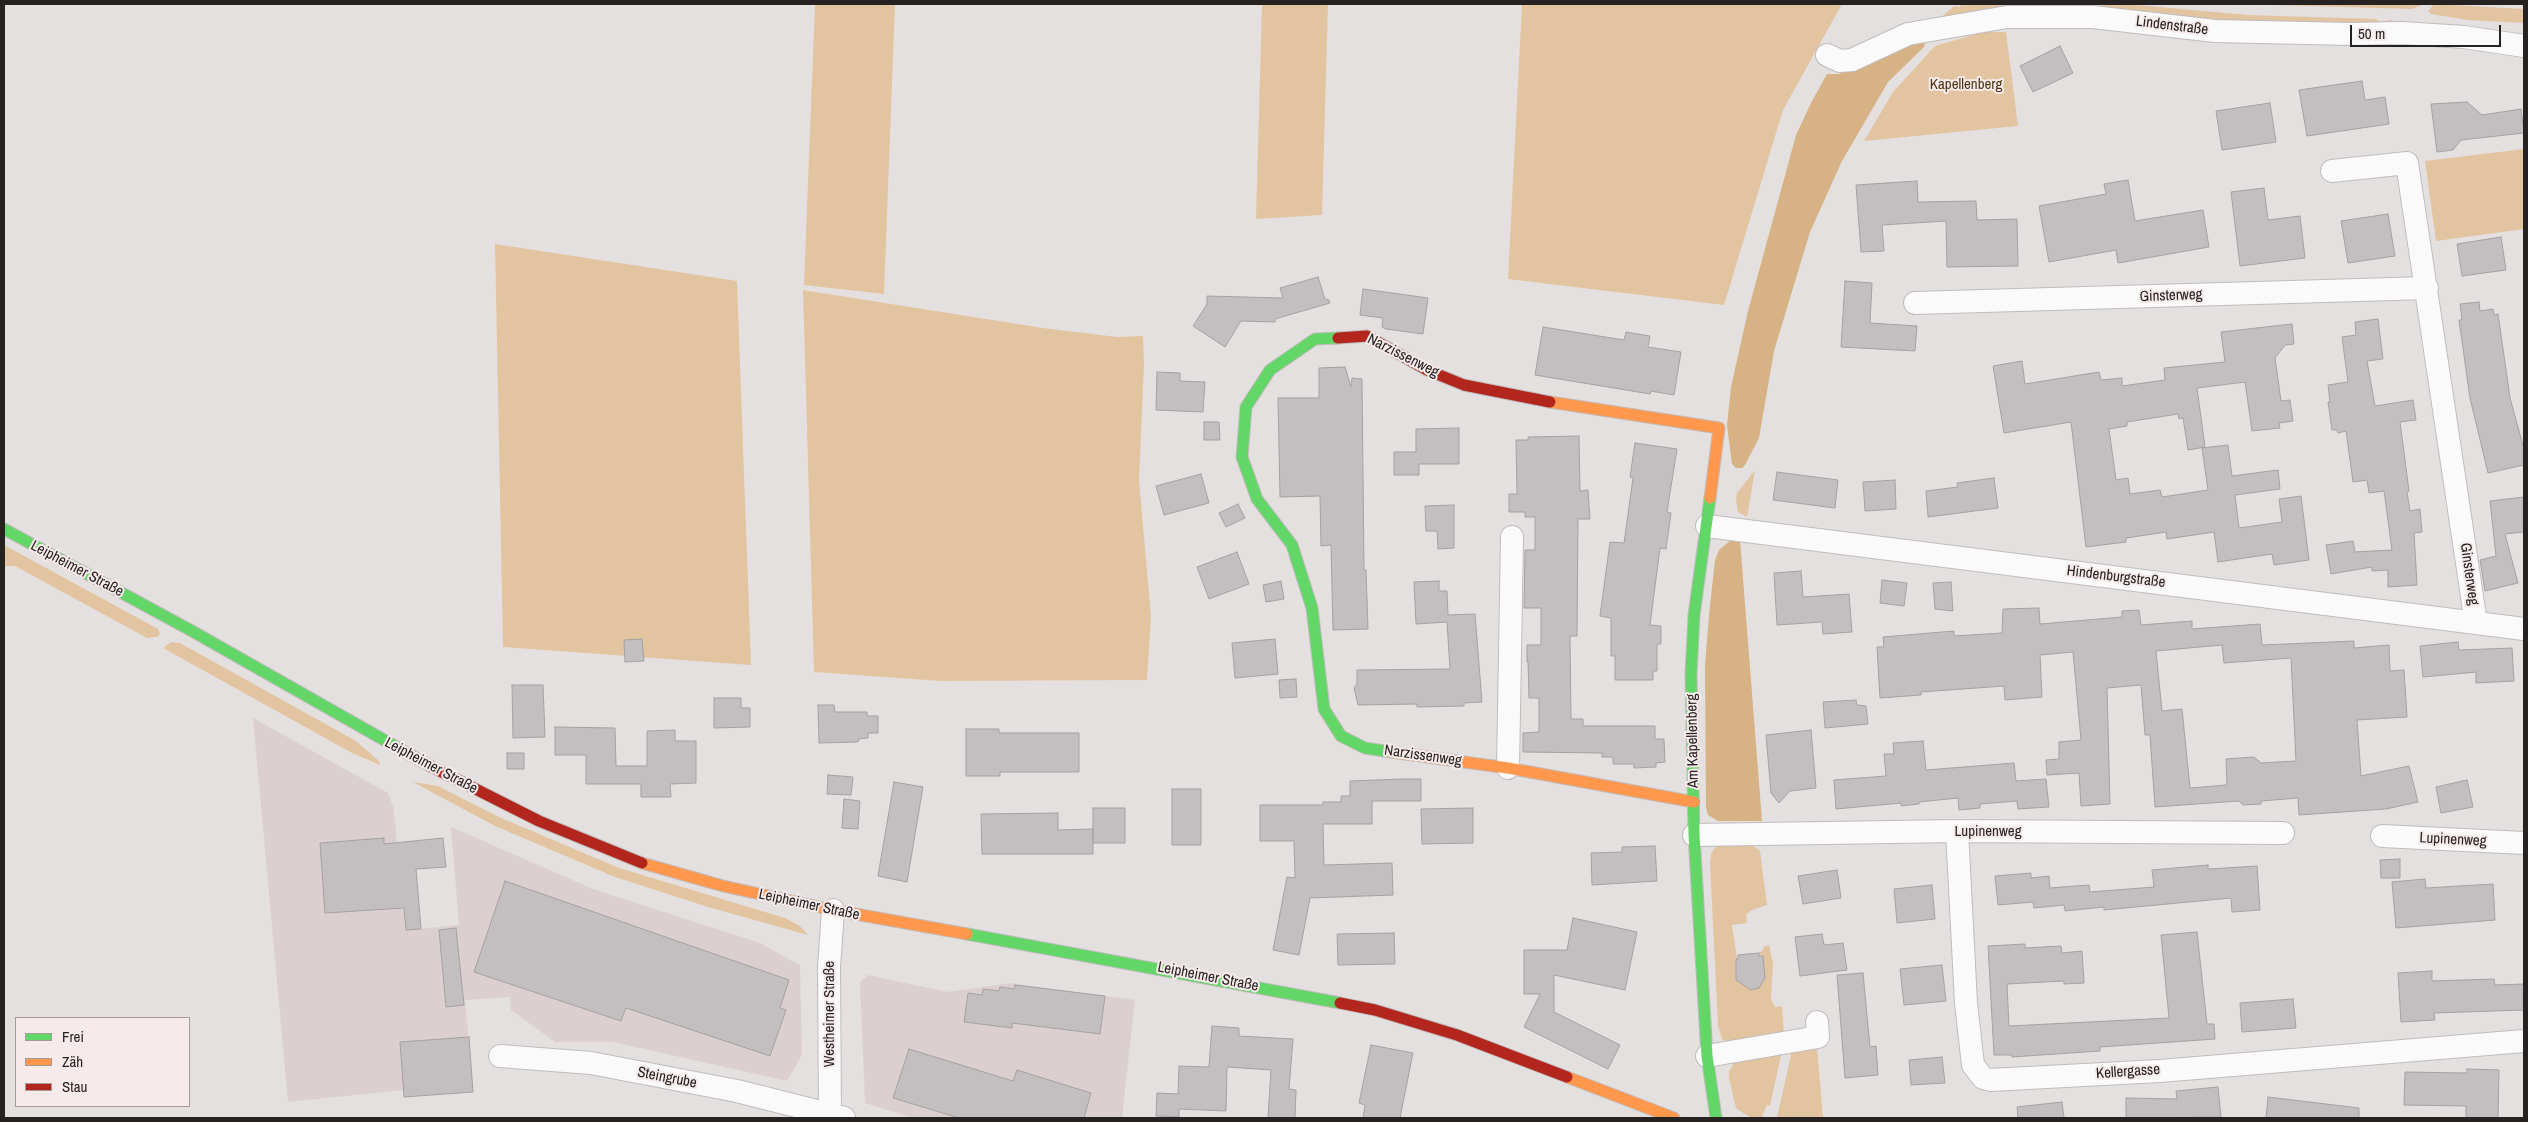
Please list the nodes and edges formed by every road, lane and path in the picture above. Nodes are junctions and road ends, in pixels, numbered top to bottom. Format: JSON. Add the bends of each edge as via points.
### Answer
{"nodes":[{"id":1,"x":2524,"y":46,"type":"edge"},
{"id":2,"x":1827,"y":55,"type":"dead end"},
{"id":3,"x":2332,"y":171,"type":"dead end"},
{"id":4,"x":2427,"y":288,"type":"junction"},
{"id":5,"x":1915,"y":303,"type":"dead end"},
{"id":6,"x":1719,"y":428,"type":"joint"},
{"id":7,"x":1707,"y":526,"type":"junction"},
{"id":8,"x":4,"y":529,"type":"edge"},
{"id":9,"x":1512,"y":537,"type":"dead end"},
{"id":10,"x":2476,"y":622,"type":"junction"},
{"id":11,"x":2524,"y":629,"type":"edge"},
{"id":12,"x":1508,"y":768,"type":"junction"},
{"id":13,"x":1694,"y":802,"type":"junction"},
{"id":14,"x":1957,"y":831,"type":"junction"},
{"id":15,"x":2283,"y":833,"type":"dead end"},
{"id":16,"x":1694,"y":835,"type":"junction"},
{"id":17,"x":2382,"y":836,"type":"dead end"},
{"id":18,"x":2524,"y":843,"type":"edge"},
{"id":19,"x":832,"y":910,"type":"junction"},
{"id":20,"x":1817,"y":1022,"type":"dead end"},
{"id":21,"x":2524,"y":1042,"type":"edge"},
{"id":22,"x":500,"y":1056,"type":"dead end"},
{"id":23,"x":1707,"y":1056,"type":"junction"},
{"id":24,"x":835,"y":1117,"type":"edge"},
{"id":25,"x":1674,"y":1118,"type":"edge"},
{"id":26,"x":1716,"y":1118,"type":"edge"}],
"edges":[{"from":1,"to":2,"type":"street","name":"Lindenstraße","via":[[2464,37],[2402,33],[2216,31],[2094,17],[2007,17],[1908,34],[1852,60],[1840,61]]},
{"from":3,"to":4,"type":"street","name":"Ginsterweg","via":[[2407,163]]},
{"from":4,"to":5,"type":"street","name":"Ginsterweg"},
{"from":4,"to":10,"type":"street","name":"Ginsterweg"},
{"from":6,"to":7,"type":"street","name":"Am Kapellenberg"},
{"from":6,"to":12,"type":"street","name":"Narzissenweg","via":[[1579,408],[1464,386],[1425,369],[1367,336],[1356,335],[1315,338],[1270,370],[1246,407],[1242,457],[1256,498],[1292,545],[1312,608],[1324,709],[1342,736],[1365,748]]},
{"from":7,"to":10,"type":"street","name":"Hindenburgstraße"},
{"from":7,"to":13,"type":"street","name":"Am Kapellenberg","via":[[1694,615],[1691,674]]},
{"from":8,"to":19,"type":"street","name":"Leipheimer Straße","via":[[192,631],[360,729],[495,800],[572,836],[630,859],[723,886]]},
{"from":9,"to":12,"type":"street"},
{"from":10,"to":11,"type":"street","name":"Hindenburgstraße"},
{"from":12,"to":13,"type":"street","name":"Narzissenweg"},
{"from":13,"to":16,"type":"street","name":"Am Kapellenberg"},
{"from":14,"to":15,"type":"street","name":"Lupinenweg"},
{"from":14,"to":16,"type":"street","name":"Lupinenweg"},
{"from":14,"to":21,"type":"street","name":"Kellergasse","via":[[1966,1003],[1973,1065],[1983,1078],[2160,1071]]},
{"from":16,"to":23,"type":"street","name":"Am Kapellenberg"},
{"from":17,"to":18,"type":"street","name":"Lupinenweg"},
{"from":19,"to":24,"type":"street","name":"Westheimer Straße","via":[[829,967]]},
{"from":19,"to":25,"type":"street","name":"Leipheimer Straße","via":[[1145,965],[1375,1010],[1457,1035]]},
{"from":20,"to":23,"type":"street","via":[[1818,1037]]},
{"from":22,"to":24,"type":"street","name":"Steingrube","via":[[591,1063],[737,1091]]},
{"from":23,"to":26,"type":"street","name":"Am Kapellenberg"}]}
